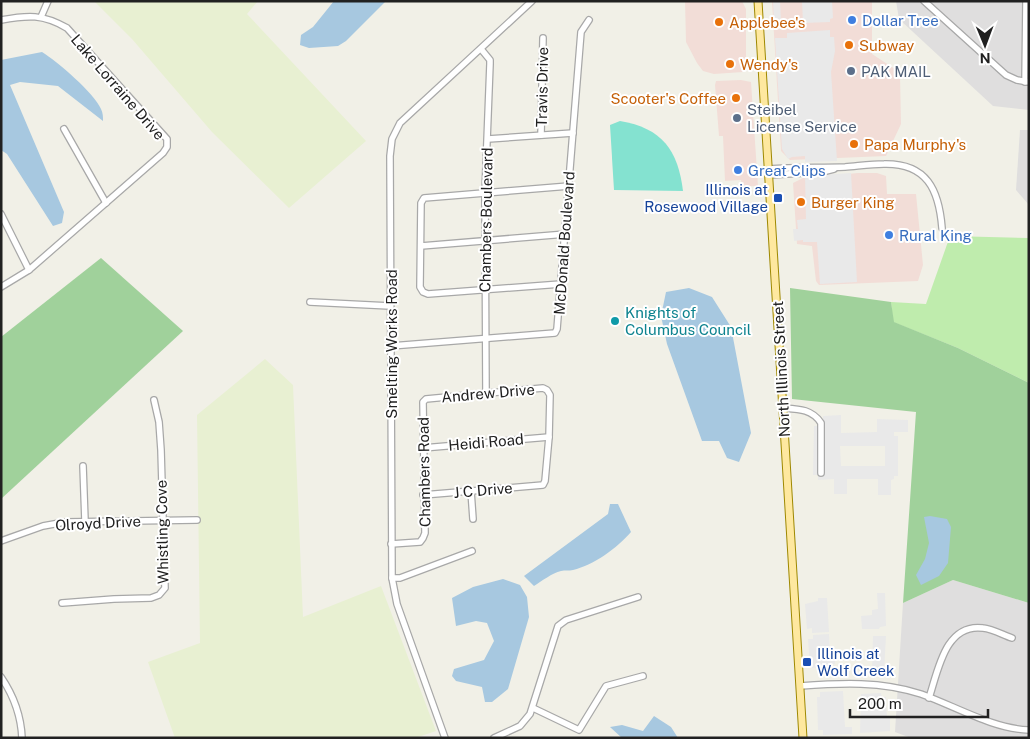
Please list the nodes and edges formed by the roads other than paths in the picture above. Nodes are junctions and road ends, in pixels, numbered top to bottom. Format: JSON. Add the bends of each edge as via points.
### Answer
{"nodes":[{"id":1,"x":48,"y":1,"type":"edge"},
{"id":2,"x":532,"y":1,"type":"edge"},
{"id":3,"x":758,"y":1,"type":"edge"},
{"id":4,"x":924,"y":1,"type":"edge"},
{"id":5,"x":1026,"y":1,"type":"edge"},
{"id":6,"x":41,"y":17,"type":"junction"},
{"id":7,"x":1,"y":20,"type":"edge"},
{"id":8,"x":589,"y":20,"type":"dead end"},
{"id":9,"x":542,"y":38,"type":"dead end"},
{"id":10,"x":481,"y":49,"type":"junction"},
{"id":11,"x":1027,"y":82,"type":"edge"},
{"id":12,"x":64,"y":128,"type":"dead end"},
{"id":13,"x":573,"y":133,"type":"junction"},
{"id":14,"x":542,"y":135,"type":"junction"},
{"id":15,"x":488,"y":139,"type":"junction"},
{"id":16,"x":769,"y":172,"type":"junction"},
{"id":17,"x":569,"y":186,"type":"junction"},
{"id":18,"x":485,"y":192,"type":"junction"},
{"id":19,"x":106,"y":203,"type":"junction"},
{"id":20,"x":1,"y":214,"type":"edge"},
{"id":21,"x":942,"y":228,"type":"dead end"},
{"id":22,"x":566,"y":234,"type":"junction"},
{"id":23,"x":485,"y":241,"type":"junction"},
{"id":24,"x":421,"y":246,"type":"junction"},
{"id":25,"x":29,"y":270,"type":"junction"},
{"id":26,"x":561,"y":284,"type":"junction"},
{"id":27,"x":1,"y":287,"type":"edge"},
{"id":28,"x":485,"y":290,"type":"junction"},
{"id":29,"x":310,"y":302,"type":"dead end"},
{"id":30,"x":390,"y":306,"type":"junction"},
{"id":31,"x":485,"y":339,"type":"junction"},
{"id":32,"x":391,"y":346,"type":"junction"},
{"id":33,"x":486,"y":394,"type":"junction"},
{"id":34,"x":154,"y":400,"type":"dead end"},
{"id":35,"x":423,"y":402,"type":"joint"},
{"id":36,"x":783,"y":408,"type":"junction"},
{"id":37,"x":550,"y":437,"type":"junction"},
{"id":38,"x":423,"y":448,"type":"junction"},
{"id":39,"x":83,"y":466,"type":"dead end"},
{"id":40,"x":821,"y":473,"type":"dead end"},
{"id":41,"x":471,"y":491,"type":"junction"},
{"id":42,"x":424,"y":495,"type":"junction"},
{"id":43,"x":473,"y":519,"type":"dead end"},
{"id":44,"x":164,"y":520,"type":"junction"},
{"id":45,"x":197,"y":520,"type":"dead end"},
{"id":46,"x":85,"y":521,"type":"junction"},
{"id":47,"x":1,"y":541,"type":"edge"},
{"id":48,"x":392,"y":544,"type":"junction"},
{"id":49,"x":472,"y":552,"type":"dead end"},
{"id":50,"x":392,"y":578,"type":"junction"},
{"id":51,"x":638,"y":597,"type":"dead end"},
{"id":52,"x":62,"y":603,"type":"dead end"},
{"id":53,"x":1012,"y":638,"type":"dead end"},
{"id":54,"x":643,"y":676,"type":"dead end"},
{"id":55,"x":1,"y":677,"type":"edge"},
{"id":56,"x":800,"y":686,"type":"junction"},
{"id":57,"x":929,"y":698,"type":"junction"},
{"id":58,"x":533,"y":708,"type":"junction"},
{"id":59,"x":1029,"y":730,"type":"edge"},
{"id":60,"x":22,"y":738,"type":"edge"},
{"id":61,"x":445,"y":738,"type":"edge"},
{"id":62,"x":494,"y":738,"type":"edge"},
{"id":63,"x":803,"y":738,"type":"edge"}],
"edges":[{"from":1,"to":6,"type":"street"},
{"from":2,"to":10,"type":"street","name":"Smelting Works Road"},
{"from":3,"to":16,"type":"main road","name":"North Illinois Street"},
{"from":4,"to":11,"type":"street","via":[[1006,75]]},
{"from":5,"to":11,"type":"street"},
{"from":6,"to":7,"type":"street","name":"Lake Lorraine Drive"},
{"from":6,"to":19,"type":"street","name":"Lake Lorraine Drive","via":[[67,28],[167,139],[167,147],[162,153]]},
{"from":8,"to":13,"type":"street","name":"McDonald Boulevard","via":[[581,32]]},
{"from":9,"to":14,"type":"street","name":"Travis Drive"},
{"from":10,"to":15,"type":"street","name":"Chambers Boulevard","via":[[490,60]]},
{"from":10,"to":30,"type":"street","name":"Smelting Works Road","via":[[394,132],[390,156]]},
{"from":12,"to":19,"type":"street"},
{"from":13,"to":14,"type":"street"},
{"from":13,"to":17,"type":"street","name":"McDonald Boulevard"},
{"from":14,"to":15,"type":"street"},
{"from":15,"to":18,"type":"street","name":"Chambers Boulevard"},
{"from":16,"to":21,"type":"street","via":[[821,166],[904,166],[918,172],[937,196]]},
{"from":16,"to":36,"type":"main road","name":"North Illinois Street"},
{"from":17,"to":18,"type":"street"},
{"from":17,"to":22,"type":"street","name":"McDonald Boulevard"},
{"from":18,"to":23,"type":"street","name":"Chambers Boulevard"},
{"from":18,"to":24,"type":"street","via":[[424,198],[421,203]]},
{"from":19,"to":25,"type":"street","name":"Lake Lorraine Drive"},
{"from":20,"to":25,"type":"street"},
{"from":22,"to":23,"type":"street"},
{"from":22,"to":26,"type":"street","name":"McDonald Boulevard"},
{"from":23,"to":24,"type":"street"},
{"from":23,"to":28,"type":"street","name":"Chambers Boulevard"},
{"from":24,"to":28,"type":"street","via":[[420,287],[423,292]]},
{"from":25,"to":27,"type":"street","name":"Lake Lorraine Drive"},
{"from":26,"to":28,"type":"street"},
{"from":26,"to":31,"type":"street","name":"McDonald Boulevard","via":[[554,333]]},
{"from":28,"to":31,"type":"street","name":"Chambers Boulevard"},
{"from":29,"to":30,"type":"street"},
{"from":30,"to":32,"type":"street","name":"Smelting Works Road"},
{"from":31,"to":32,"type":"street","name":"McDonald Boulevard"},
{"from":31,"to":33,"type":"street","name":"Chambers Boulevard"},
{"from":32,"to":48,"type":"street","name":"Smelting Works Road"},
{"from":33,"to":35,"type":"street","name":"Andrew Drive","via":[[426,399]]},
{"from":33,"to":37,"type":"street","name":"Andrew Drive","via":[[547,390],[550,395]]},
{"from":34,"to":44,"type":"street","name":"Whistling Cove","via":[[160,431]]},
{"from":35,"to":38,"type":"street","name":"Chambers Road"},
{"from":36,"to":40,"type":"street","via":[[801,409],[821,423]]},
{"from":36,"to":56,"type":"main road","name":"North Illinois Street"},
{"from":37,"to":38,"type":"street","name":"Heidi Road"},
{"from":37,"to":41,"type":"street","name":"J C Drive","via":[[542,485]]},
{"from":38,"to":42,"type":"street","name":"Chambers Road"},
{"from":39,"to":46,"type":"street"},
{"from":41,"to":42,"type":"street","name":"J C Drive"},
{"from":41,"to":43,"type":"street"},
{"from":42,"to":48,"type":"street","name":"Chambers Road","via":[[423,538],[416,543]]},
{"from":44,"to":45,"type":"street","name":"Olroyd Drive"},
{"from":44,"to":46,"type":"street","name":"Olroyd Drive"},
{"from":44,"to":52,"type":"street","name":"Whistling Cove","via":[[165,588],[159,595]]},
{"from":46,"to":47,"type":"street","name":"Olroyd Drive","via":[[43,526]]},
{"from":48,"to":50,"type":"street","name":"Smelting Works Road"},
{"from":49,"to":50,"type":"street"},
{"from":50,"to":61,"type":"street","name":"Smelting Works Road","via":[[397,604]]},
{"from":51,"to":58,"type":"street","via":[[566,620],[558,626]]},
{"from":53,"to":57,"type":"street","via":[[984,628],[956,635],[944,652]]},
{"from":54,"to":58,"type":"street","via":[[606,686],[579,730]]},
{"from":55,"to":60,"type":"street","via":[[17,706]]},
{"from":56,"to":57,"type":"street","via":[[876,684]]},
{"from":56,"to":63,"type":"main road","name":"North Illinois Street"},
{"from":57,"to":59,"type":"street","via":[[1005,727]]},
{"from":58,"to":62,"type":"street","via":[[520,726]]}]}
